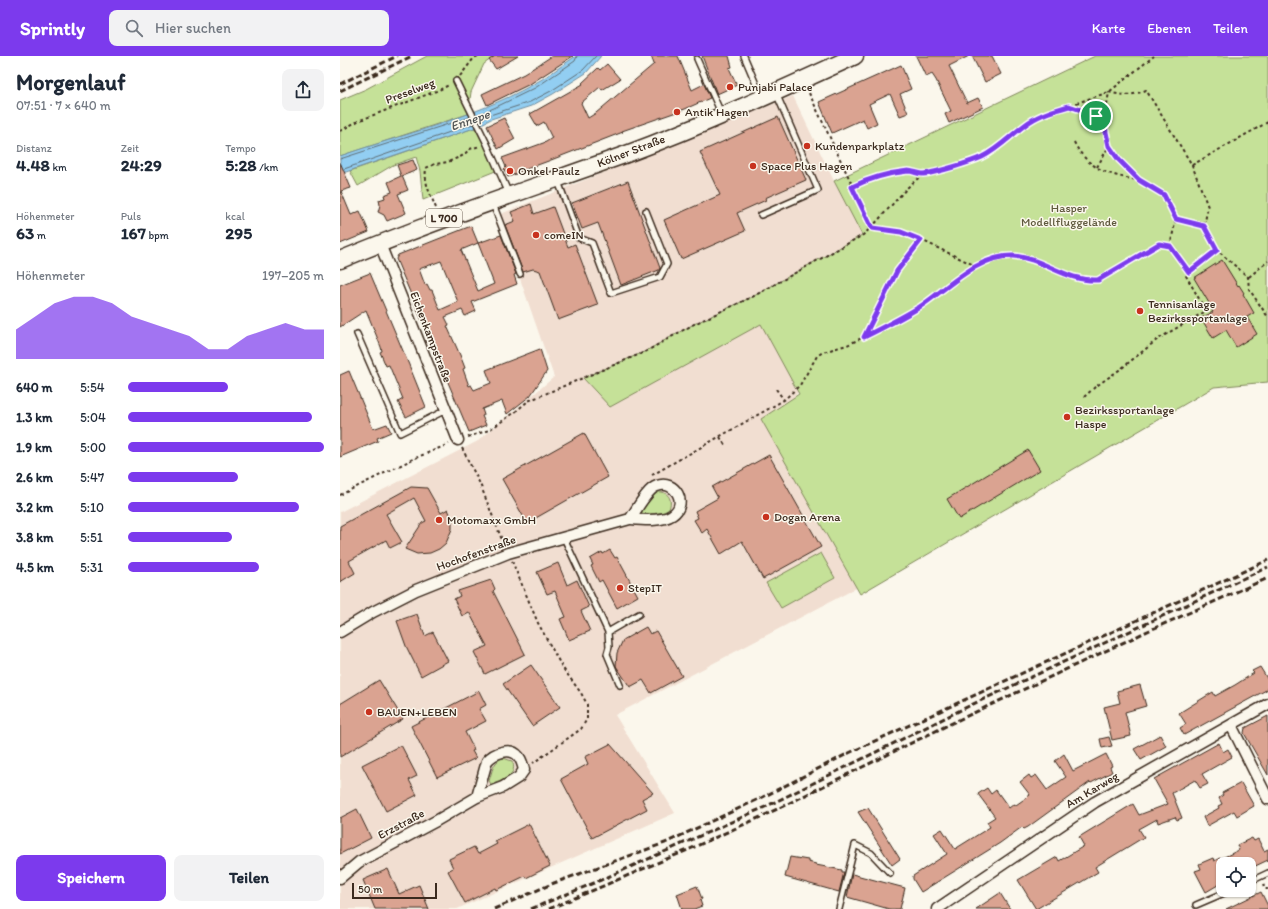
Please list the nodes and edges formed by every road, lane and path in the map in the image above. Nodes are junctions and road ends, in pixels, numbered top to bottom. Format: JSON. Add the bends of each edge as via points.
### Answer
{"nodes":[{"id":1,"x":478,"y":56,"type":"edge"},
{"id":2,"x":744,"y":56,"type":"edge"},
{"id":3,"x":1154,"y":56,"type":"edge"},
{"id":4,"x":850,"y":57,"type":"edge"},
{"id":5,"x":697,"y":59,"type":"dead end"},
{"id":6,"x":803,"y":80,"type":"junction"},
{"id":7,"x":456,"y":81,"type":"junction"},
{"id":8,"x":1109,"y":92,"type":"junction"},
{"id":9,"x":769,"y":95,"type":"junction"},
{"id":10,"x":1069,"y":106,"type":"junction"},
{"id":11,"x":722,"y":115,"type":"junction"},
{"id":12,"x":1268,"y":122,"type":"edge"},
{"id":13,"x":1104,"y":123,"type":"junction"},
{"id":14,"x":340,"y":131,"type":"edge"},
{"id":15,"x":1074,"y":142,"type":"dead end"},
{"id":16,"x":487,"y":144,"type":"junction"},
{"id":17,"x":1109,"y":146,"type":"junction"},
{"id":18,"x":1192,"y":165,"type":"junction"},
{"id":19,"x":1097,"y":168,"type":"junction"},
{"id":20,"x":923,"y":174,"type":"junction"},
{"id":21,"x":556,"y":178,"type":"junction"},
{"id":22,"x":1139,"y":180,"type":"junction"},
{"id":23,"x":852,"y":187,"type":"junction"},
{"id":24,"x":509,"y":195,"type":"junction"},
{"id":25,"x":492,"y":201,"type":"junction"},
{"id":26,"x":646,"y":211,"type":"dead end"},
{"id":27,"x":761,"y":215,"type":"dead end"},
{"id":28,"x":1176,"y":219,"type":"junction"},
{"id":29,"x":440,"y":220,"type":"junction"},
{"id":30,"x":1204,"y":226,"type":"junction"},
{"id":31,"x":872,"y":228,"type":"junction"},
{"id":32,"x":921,"y":240,"type":"junction"},
{"id":33,"x":380,"y":244,"type":"junction"},
{"id":34,"x":1170,"y":246,"type":"junction"},
{"id":35,"x":1217,"y":250,"type":"junction"},
{"id":36,"x":340,"y":260,"type":"edge"},
{"id":37,"x":1268,"y":261,"type":"edge"},
{"id":38,"x":976,"y":266,"type":"junction"},
{"id":39,"x":1189,"y":272,"type":"junction"},
{"id":40,"x":520,"y":274,"type":"dead end"},
{"id":41,"x":1248,"y":277,"type":"junction"},
{"id":42,"x":1211,"y":308,"type":"dead end"},
{"id":43,"x":1206,"y":311,"type":"junction"},
{"id":44,"x":1268,"y":317,"type":"edge"},
{"id":45,"x":357,"y":334,"type":"dead end"},
{"id":46,"x":864,"y":337,"type":"junction"},
{"id":47,"x":776,"y":389,"type":"dead end"},
{"id":48,"x":1084,"y":397,"type":"dead end"},
{"id":49,"x":784,"y":400,"type":"junction"},
{"id":50,"x":446,"y":410,"type":"junction"},
{"id":51,"x":720,"y":437,"type":"junction"},
{"id":52,"x":458,"y":440,"type":"junction"},
{"id":53,"x":725,"y":445,"type":"dead end"},
{"id":54,"x":652,"y":475,"type":"dead end"},
{"id":55,"x":340,"y":496,"type":"edge"},
{"id":56,"x":630,"y":519,"type":"junction"},
{"id":57,"x":564,"y":538,"type":"junction"},
{"id":58,"x":506,"y":549,"type":"junction"},
{"id":59,"x":639,"y":614,"type":"dead end"},
{"id":60,"x":340,"y":632,"type":"edge"},
{"id":61,"x":608,"y":632,"type":"junction"},
{"id":62,"x":620,"y":685,"type":"dead end"},
{"id":63,"x":1268,"y":704,"type":"edge"},
{"id":64,"x":1231,"y":725,"type":"junction"},
{"id":65,"x":524,"y":770,"type":"junction"},
{"id":66,"x":477,"y":797,"type":"junction"},
{"id":67,"x":1268,"y":799,"type":"edge"},
{"id":68,"x":890,"y":873,"type":"dead end"},
{"id":69,"x":1268,"y":873,"type":"edge"},
{"id":70,"x":340,"y":878,"type":"edge"},
{"id":71,"x":1256,"y":879,"type":"edge"},
{"id":72,"x":1216,"y":896,"type":"edge"},
{"id":73,"x":1196,"y":905,"type":"dead end"},
{"id":74,"x":838,"y":909,"type":"edge"},
{"id":75,"x":937,"y":909,"type":"edge"}],
"edges":[{"from":1,"to":7,"type":"path","name":"Preselweg"},
{"from":2,"to":9,"type":"lane"},
{"from":3,"to":8,"type":"path"},
{"from":4,"to":6,"type":"main road","name":"Kölner Straße","number":"L 700"},
{"from":5,"to":11,"type":"lane"},
{"from":6,"to":9,"type":"main road","name":"Kölner Straße","number":"L 700"},
{"from":6,"to":23,"type":"path"},
{"from":7,"to":14,"type":"path","name":"Preselweg","via":[[358,121]]},
{"from":7,"to":16,"type":"lane"},
{"from":8,"to":10,"type":"path"},
{"from":8,"to":13,"type":"path"},
{"from":8,"to":18,"type":"path","via":[[1130,95],[1146,90]]},
{"from":9,"to":11,"type":"main road","name":"Kölner Straße","number":"L 700"},
{"from":9,"to":27,"type":"lane","via":[[818,190]]},
{"from":10,"to":13,"type":"path","via":[[1090,113]]},
{"from":10,"to":20,"type":"path","via":[[1029,122],[982,157]]},
{"from":11,"to":21,"type":"main road","name":"Kölner Straße","number":"L 700","via":[[625,154]]},
{"from":12,"to":18,"type":"path"},
{"from":13,"to":17,"type":"path"},
{"from":15,"to":19,"type":"path","via":[[1078,151]]},
{"from":16,"to":24,"type":"lane"},
{"from":16,"to":29,"type":"path","via":[[470,149],[448,162],[426,168],[426,185]]},
{"from":17,"to":19,"type":"path"},
{"from":17,"to":22,"type":"path"},
{"from":18,"to":30,"type":"path","via":[[1208,207]]},
{"from":19,"to":22,"type":"path","via":[[1113,175]]},
{"from":20,"to":23,"type":"path","via":[[910,171],[885,175],[865,180]]},
{"from":20,"to":31,"type":"path","via":[[906,188]]},
{"from":21,"to":24,"type":"main road","name":"Kölner Straße","number":"L 700"},
{"from":21,"to":26,"type":"lane","via":[[579,238],[592,243],[611,293],[660,277],[667,264]]},
{"from":22,"to":28,"type":"path","via":[[1164,195]]},
{"from":23,"to":31,"type":"path"},
{"from":24,"to":25,"type":"main road","name":"Kölner Straße","number":"L 700"},
{"from":25,"to":29,"type":"main road","name":"Kölner Straße","number":"L 700"},
{"from":25,"to":40,"type":"lane"},
{"from":28,"to":30,"type":"path"},
{"from":28,"to":34,"type":"path"},
{"from":29,"to":33,"type":"main road","name":"Kölner Straße","number":"L 700"},
{"from":30,"to":35,"type":"path"},
{"from":31,"to":32,"type":"path","via":[[901,232]]},
{"from":31,"to":52,"type":"path","via":[[754,296],[694,324],[644,352],[528,401],[489,430]]},
{"from":32,"to":38,"type":"path"},
{"from":32,"to":46,"type":"path","via":[[897,271]]},
{"from":33,"to":36,"type":"main road","number":"L 700"},
{"from":33,"to":50,"type":"street","name":"Eichenkampstraße"},
{"from":34,"to":38,"type":"path","via":[[1159,244],[1098,280],[1086,281],[1030,259],[1012,256],[990,260]]},
{"from":34,"to":39,"type":"path"},
{"from":35,"to":39,"type":"path"},
{"from":35,"to":41,"type":"path"},
{"from":37,"to":41,"type":"path"},
{"from":38,"to":46,"type":"path","via":[[919,307]]},
{"from":39,"to":43,"type":"path","via":[[1185,274]]},
{"from":41,"to":44,"type":"path","via":[[1249,289]]},
{"from":42,"to":43,"type":"path"},
{"from":43,"to":48,"type":"path","via":[[1158,339]]},
{"from":45,"to":50,"type":"lane","via":[[400,433]]},
{"from":46,"to":49,"type":"path","via":[[817,356],[800,385]]},
{"from":47,"to":49,"type":"path"},
{"from":49,"to":51,"type":"path"},
{"from":50,"to":52,"type":"street","name":"Eichenkampstraße"},
{"from":51,"to":53,"type":"path"},
{"from":51,"to":54,"type":"path"},
{"from":52,"to":55,"type":"path","via":[[413,459]]},
{"from":52,"to":58,"type":"path","via":[[480,484]]},
{"from":56,"to":56,"type":"street","name":"Hochofenstraße","via":[[645,521],[672,516],[679,506],[679,494],[670,486],[663,485],[651,489]]},
{"from":56,"to":57,"type":"street","name":"Hochofenstraße"},
{"from":57,"to":58,"type":"street","name":"Hochofenstraße"},
{"from":57,"to":61,"type":"lane"},
{"from":58,"to":60,"type":"street","name":"Hochofenstraße","via":[[416,590]]},
{"from":58,"to":65,"type":"path","via":[[538,623],[562,667],[581,693],[588,712],[581,729]]},
{"from":59,"to":61,"type":"lane"},
{"from":61,"to":62,"type":"lane","via":[[607,654]]},
{"from":63,"to":64,"type":"street","name":"Am Karweg"},
{"from":64,"to":67,"type":"street"},
{"from":64,"to":75,"type":"street","name":"Am Karweg","via":[[1094,802]]},
{"from":65,"to":66,"type":"street","name":"Erzstraße","via":[[519,777],[503,787]]},
{"from":65,"to":66,"type":"street","via":[[519,757],[515,754],[503,752],[491,757],[487,761]]},
{"from":66,"to":70,"type":"street","name":"Erzstraße","via":[[359,862]]},
{"from":68,"to":74,"type":"lane","via":[[871,853],[855,845]]},
{"from":69,"to":71,"type":"lane"},
{"from":72,"to":73,"type":"lane"}]}
